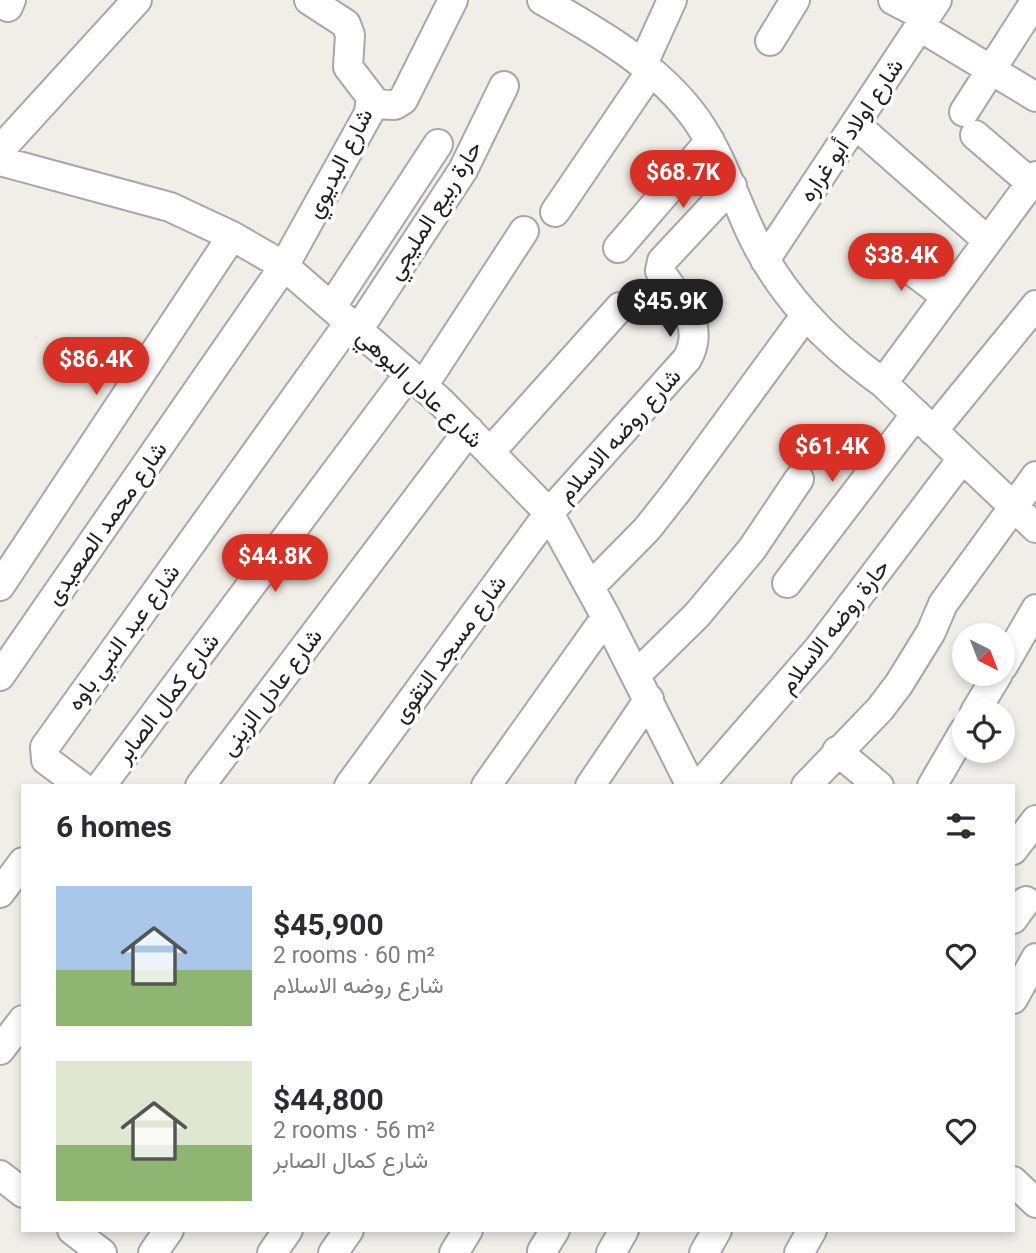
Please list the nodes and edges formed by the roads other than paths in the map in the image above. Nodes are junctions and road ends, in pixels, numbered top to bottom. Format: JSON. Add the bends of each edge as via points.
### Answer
{"nodes":[{"id":1,"x":137,"y":0,"type":"edge"},
{"id":2,"x":309,"y":0,"type":"edge"},
{"id":3,"x":453,"y":0,"type":"edge"},
{"id":4,"x":542,"y":0,"type":"edge"},
{"id":5,"x":672,"y":0,"type":"edge"},
{"id":6,"x":795,"y":0,"type":"edge"},
{"id":7,"x":893,"y":0,"type":"edge"},
{"id":8,"x":1036,"y":0,"type":"edge"},
{"id":9,"x":928,"y":15,"type":"edge"},
{"id":10,"x":771,"y":41,"type":"dead end"},
{"id":11,"x":647,"y":67,"type":"junction"},
{"id":12,"x":991,"y":70,"type":"junction"},
{"id":13,"x":505,"y":86,"type":"dead end"},
{"id":14,"x":1036,"y":97,"type":"edge"},
{"id":15,"x":372,"y":104,"type":"junction"},
{"id":16,"x":855,"y":124,"type":"junction"},
{"id":17,"x":709,"y":141,"type":"junction"},
{"id":18,"x":438,"y":144,"type":"dead end"},
{"id":19,"x":0,"y":150,"type":"edge"},
{"id":20,"x":0,"y":161,"type":"edge"},
{"id":21,"x":1034,"y":180,"type":"edge"},
{"id":22,"x":732,"y":187,"type":"junction"},
{"id":23,"x":555,"y":212,"type":"dead end"},
{"id":24,"x":524,"y":231,"type":"dead end"},
{"id":25,"x":232,"y":236,"type":"junction"},
{"id":26,"x":988,"y":241,"type":"junction"},
{"id":27,"x":618,"y":248,"type":"dead end"},
{"id":28,"x":884,"y":250,"type":"dead end"},
{"id":29,"x":765,"y":260,"type":"junction"},
{"id":30,"x":284,"y":266,"type":"junction"},
{"id":31,"x":947,"y":297,"type":"junction"},
{"id":32,"x":1036,"y":305,"type":"edge"},
{"id":33,"x":620,"y":307,"type":"dead end"},
{"id":34,"x":805,"y":316,"type":"junction"},
{"id":35,"x":346,"y":319,"type":"junction"},
{"id":36,"x":416,"y":380,"type":"junction"},
{"id":37,"x":883,"y":383,"type":"junction"},
{"id":38,"x":924,"y":423,"type":"junction"},
{"id":39,"x":469,"y":430,"type":"junction"},
{"id":40,"x":490,"y":452,"type":"junction"},
{"id":41,"x":962,"y":459,"type":"junction"},
{"id":42,"x":1036,"y":476,"type":"edge"},
{"id":43,"x":799,"y":479,"type":"dead end"},
{"id":44,"x":1014,"y":509,"type":"junction"},
{"id":45,"x":549,"y":513,"type":"junction"},
{"id":46,"x":1036,"y":528,"type":"edge"},
{"id":47,"x":787,"y":583,"type":"dead end"},
{"id":48,"x":0,"y":586,"type":"edge"},
{"id":49,"x":590,"y":587,"type":"junction"},
{"id":50,"x":1036,"y":609,"type":"edge"},
{"id":51,"x":606,"y":617,"type":"junction"},
{"id":52,"x":1015,"y":645,"type":"edge"},
{"id":53,"x":0,"y":676,"type":"edge"},
{"id":54,"x":643,"y":687,"type":"junction"},
{"id":55,"x":837,"y":751,"type":"junction"},
{"id":56,"x":952,"y":752,"type":"edge"},
{"id":57,"x":79,"y":784,"type":"edge"},
{"id":58,"x":103,"y":784,"type":"edge"},
{"id":59,"x":202,"y":784,"type":"edge"},
{"id":60,"x":350,"y":784,"type":"edge"},
{"id":61,"x":487,"y":784,"type":"edge"},
{"id":62,"x":591,"y":784,"type":"edge"},
{"id":63,"x":690,"y":784,"type":"edge"},
{"id":64,"x":701,"y":784,"type":"edge"},
{"id":65,"x":808,"y":784,"type":"edge"},
{"id":66,"x":877,"y":784,"type":"edge"},
{"id":67,"x":933,"y":784,"type":"edge"},
{"id":68,"x":1036,"y":820,"type":"edge"},
{"id":69,"x":1015,"y":847,"type":"edge"},
{"id":70,"x":21,"y":865,"type":"edge"},
{"id":71,"x":0,"y":893,"type":"edge"},
{"id":72,"x":1036,"y":958,"type":"edge"},
{"id":73,"x":1015,"y":995,"type":"edge"},
{"id":74,"x":21,"y":1023,"type":"edge"},
{"id":75,"x":0,"y":1050,"type":"edge"},
{"id":76,"x":0,"y":1175,"type":"edge"},
{"id":77,"x":1015,"y":1183,"type":"edge"},
{"id":78,"x":21,"y":1191,"type":"edge"},
{"id":79,"x":1036,"y":1203,"type":"edge"},
{"id":80,"x":75,"y":1232,"type":"edge"},
{"id":81,"x":168,"y":1232,"type":"edge"},
{"id":82,"x":287,"y":1232,"type":"edge"},
{"id":83,"x":347,"y":1232,"type":"edge"},
{"id":84,"x":467,"y":1232,"type":"edge"},
{"id":85,"x":623,"y":1232,"type":"edge"},
{"id":86,"x":716,"y":1232,"type":"edge"},
{"id":87,"x":812,"y":1232,"type":"edge"},
{"id":88,"x":102,"y":1253,"type":"edge"},
{"id":89,"x":153,"y":1253,"type":"edge"},
{"id":90,"x":272,"y":1253,"type":"edge"},
{"id":91,"x":334,"y":1253,"type":"edge"},
{"id":92,"x":454,"y":1253,"type":"edge"},
{"id":93,"x":611,"y":1253,"type":"edge"},
{"id":94,"x":704,"y":1253,"type":"edge"},
{"id":95,"x":799,"y":1253,"type":"edge"}],
"edges":[{"from":1,"to":19,"type":"street"},
{"from":2,"to":15,"type":"street","name":"شارع البديوي","via":[[346,24],[348,67]]},
{"from":3,"to":15,"type":"street","via":[[402,100]]},
{"from":4,"to":11,"type":"street"},
{"from":5,"to":11,"type":"street"},
{"from":6,"to":10,"type":"street"},
{"from":7,"to":9,"type":"street"},
{"from":8,"to":12,"type":"street"},
{"from":9,"to":12,"type":"street"},
{"from":9,"to":16,"type":"street","name":"شارع اولاد أبو غراره"},
{"from":11,"to":17,"type":"street","via":[[680,99]]},
{"from":11,"to":23,"type":"street"},
{"from":12,"to":14,"type":"street"},
{"from":12,"to":21,"type":"street","via":[[969,124]]},
{"from":13,"to":35,"type":"street","name":"حارة ربيع المليجي","via":[[463,170]]},
{"from":15,"to":30,"type":"street","name":"شارع البديوي"},
{"from":16,"to":26,"type":"street"},
{"from":16,"to":29,"type":"street","name":"شارع اولاد أبو غراره"},
{"from":17,"to":22,"type":"street"},
{"from":17,"to":27,"type":"street"},
{"from":18,"to":35,"type":"street"},
{"from":20,"to":25,"type":"street","name":"شارع عادل البوهي","via":[[170,207]]},
{"from":21,"to":26,"type":"street"},
{"from":22,"to":29,"type":"street"},
{"from":22,"to":45,"type":"street","name":"شارع روضه الاسلام","via":[[662,261],[660,271],[694,324],[693,349]]},
{"from":24,"to":36,"type":"street","name":"شارع كمال الصابر"},
{"from":25,"to":30,"type":"street","name":"شارع عادل البوهي"},
{"from":25,"to":48,"type":"street"},
{"from":26,"to":31,"type":"street"},
{"from":28,"to":31,"type":"street"},
{"from":29,"to":34,"type":"street"},
{"from":30,"to":35,"type":"street","name":"شارع عادل البوهي"},
{"from":30,"to":53,"type":"street","name":"شارع محمد الصعيدى"},
{"from":31,"to":37,"type":"street"},
{"from":32,"to":38,"type":"street"},
{"from":33,"to":40,"type":"street"},
{"from":34,"to":37,"type":"street"},
{"from":34,"to":49,"type":"street","via":[[670,501]]},
{"from":35,"to":36,"type":"street","name":"شارع عادل البوهي"},
{"from":35,"to":57,"type":"street","name":"شارع عبد النبي باوه","via":[[45,747],[46,760]]},
{"from":36,"to":39,"type":"street","name":"شارع عادل البوهي"},
{"from":36,"to":58,"type":"street","name":"شارع كمال الصابر"},
{"from":37,"to":38,"type":"street"},
{"from":38,"to":41,"type":"street"},
{"from":38,"to":47,"type":"street"},
{"from":39,"to":40,"type":"street","name":"شارع عادل البوهي"},
{"from":39,"to":59,"type":"street","name":"شارع عادل الزينى"},
{"from":40,"to":45,"type":"street","name":"شارع عادل البوهي"},
{"from":41,"to":44,"type":"street"},
{"from":41,"to":64,"type":"street","name":"حارة روضه الاسلام","via":[[819,648]]},
{"from":42,"to":44,"type":"street"},
{"from":43,"to":54,"type":"street","via":[[752,550]]},
{"from":44,"to":46,"type":"street"},
{"from":44,"to":55,"type":"street","via":[[943,604],[899,684]]},
{"from":45,"to":49,"type":"street","name":"شارع عادل البوهي"},
{"from":45,"to":60,"type":"street","name":"شارع مسجد التقوى"},
{"from":49,"to":51,"type":"street","name":"شارع عادل البوهي"},
{"from":50,"to":52,"type":"street"},
{"from":51,"to":54,"type":"street","name":"شارع عادل البوهي"},
{"from":51,"to":61,"type":"street"},
{"from":54,"to":62,"type":"street"},
{"from":54,"to":63,"type":"street","name":"شارع عادل البوهي"},
{"from":55,"to":65,"type":"street"},
{"from":55,"to":66,"type":"street"},
{"from":56,"to":67,"type":"street"},
{"from":68,"to":69,"type":"street"},
{"from":70,"to":71,"type":"street"},
{"from":72,"to":73,"type":"street"},
{"from":74,"to":75,"type":"street"},
{"from":76,"to":78,"type":"street"},
{"from":77,"to":79,"type":"street"},
{"from":80,"to":88,"type":"street"},
{"from":81,"to":89,"type":"street"},
{"from":82,"to":90,"type":"street"},
{"from":83,"to":91,"type":"street"},
{"from":84,"to":92,"type":"street"},
{"from":85,"to":93,"type":"street"},
{"from":86,"to":94,"type":"street"},
{"from":87,"to":95,"type":"street"}]}
